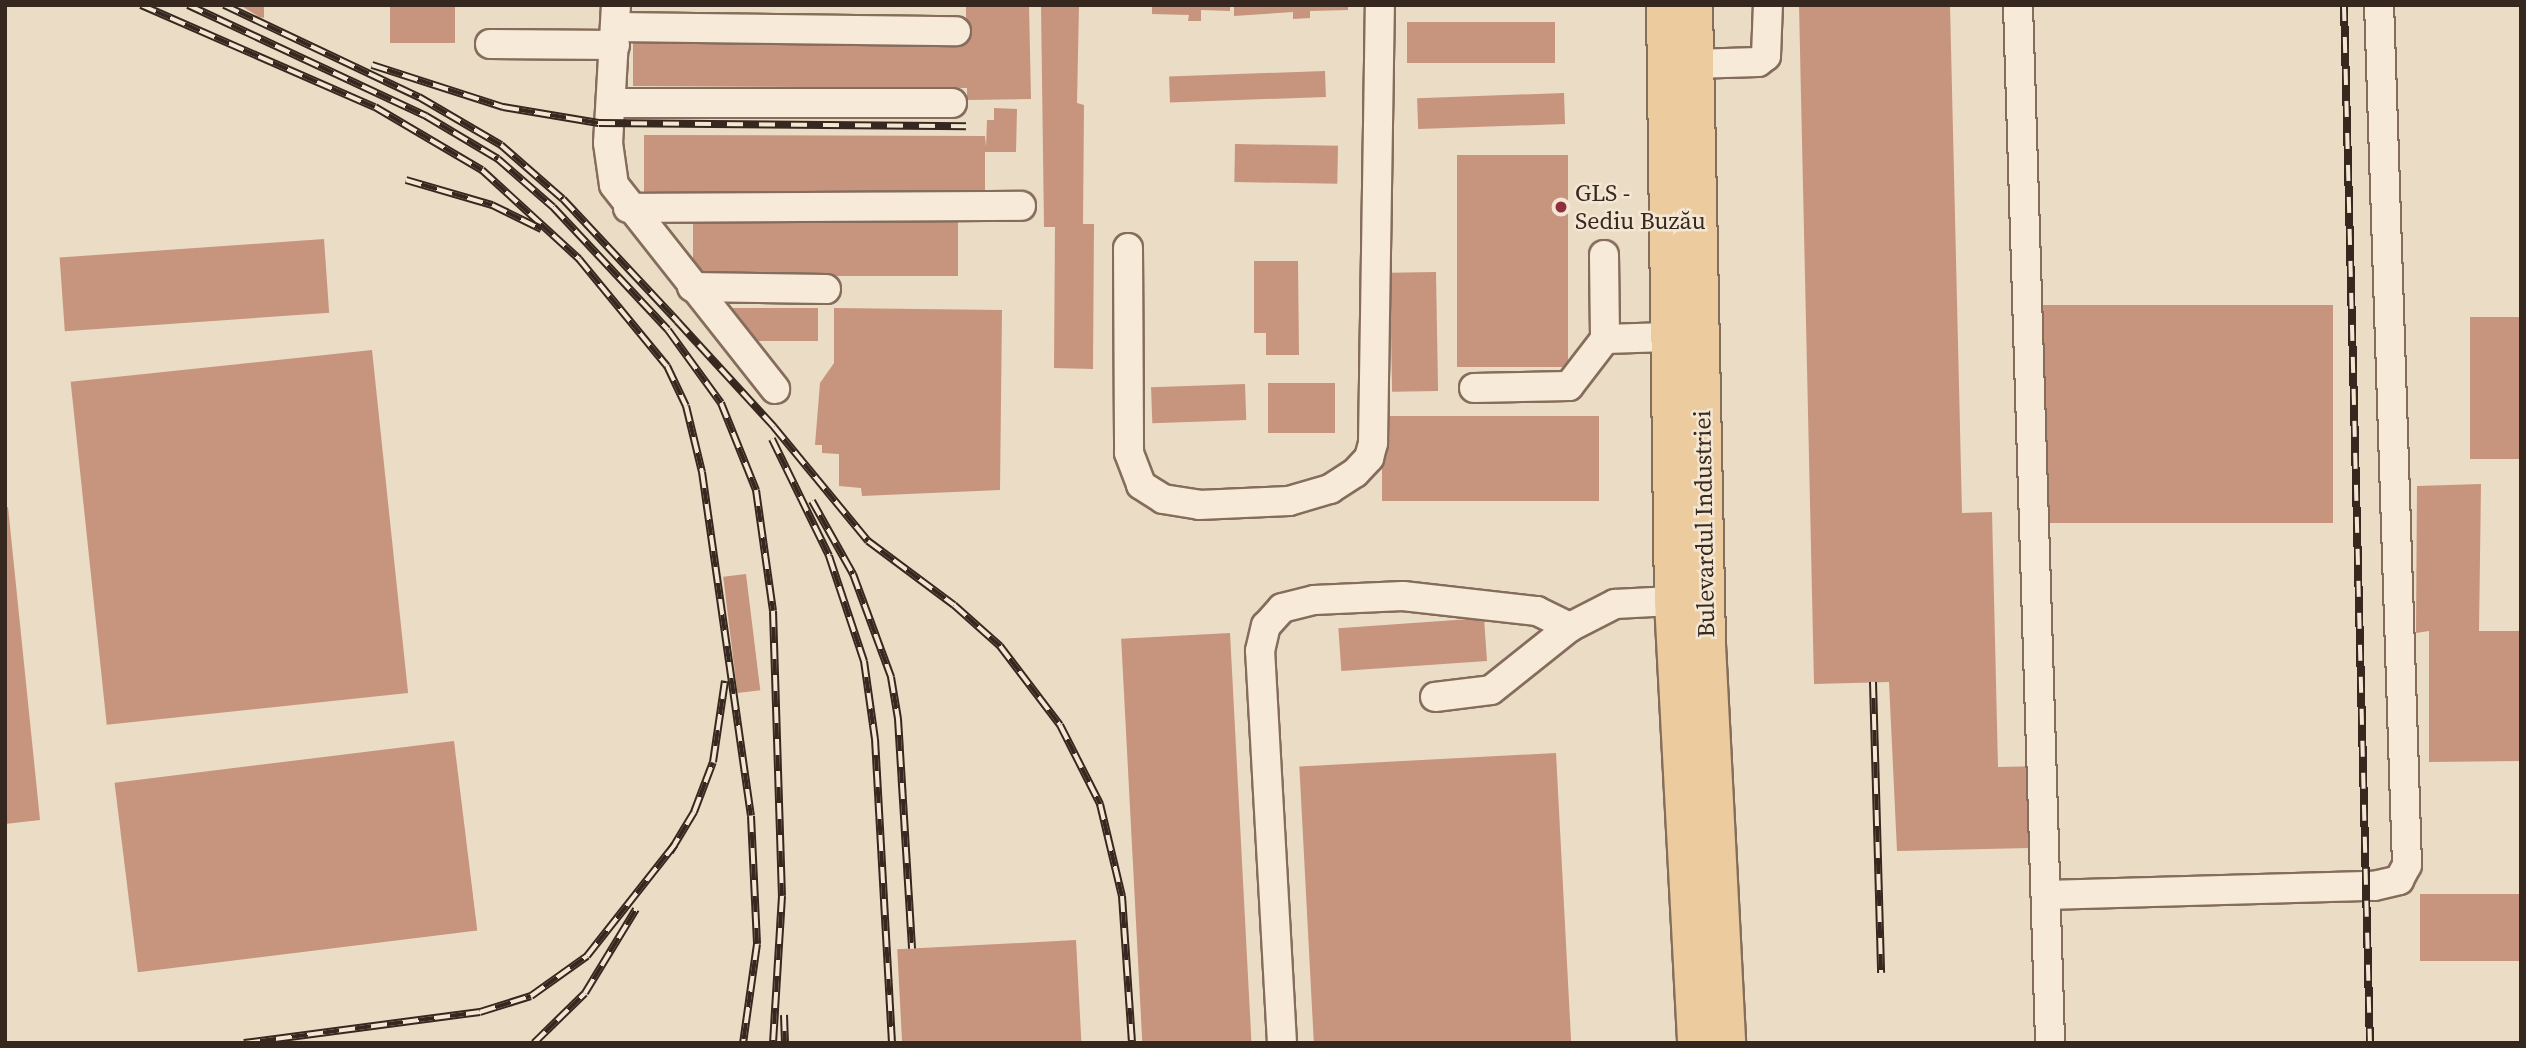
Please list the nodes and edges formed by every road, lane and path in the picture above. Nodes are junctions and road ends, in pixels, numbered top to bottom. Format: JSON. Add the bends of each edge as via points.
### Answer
{"nodes":[{"id":1,"x":1380,"y":5,"type":"edge"},
{"id":2,"x":1664,"y":5,"type":"edge"},
{"id":3,"x":1693,"y":5,"type":"edge"},
{"id":4,"x":1768,"y":5,"type":"edge"},
{"id":5,"x":2018,"y":5,"type":"edge"},
{"id":6,"x":2379,"y":5,"type":"edge"},
{"id":7,"x":616,"y":25,"type":"edge"},
{"id":8,"x":956,"y":31,"type":"dead end"},
{"id":9,"x":490,"y":44,"type":"dead end"},
{"id":10,"x":1692,"y":64,"type":"junction"},
{"id":11,"x":612,"y":103,"type":"junction"},
{"id":12,"x":952,"y":103,"type":"dead end"},
{"id":13,"x":1021,"y":206,"type":"dead end"},
{"id":14,"x":628,"y":208,"type":"junction"},
{"id":15,"x":1128,"y":248,"type":"dead end"},
{"id":16,"x":1604,"y":255,"type":"dead end"},
{"id":17,"x":692,"y":287,"type":"junction"},
{"id":18,"x":826,"y":289,"type":"dead end"},
{"id":19,"x":1668,"y":337,"type":"junction"},
{"id":20,"x":1605,"y":339,"type":"junction"},
{"id":21,"x":1474,"y":387,"type":"dead end"},
{"id":22,"x":775,"y":389,"type":"dead end"},
{"id":23,"x":1672,"y":601,"type":"junction"},
{"id":24,"x":1537,"y":611,"type":"junction"},
{"id":25,"x":1570,"y":627,"type":"junction"},
{"id":26,"x":1541,"y":653,"type":"junction"},
{"id":27,"x":1435,"y":697,"type":"dead end"},
{"id":28,"x":2046,"y":895,"type":"junction"},
{"id":29,"x":1282,"y":1043,"type":"edge"},
{"id":30,"x":1695,"y":1043,"type":"edge"},
{"id":31,"x":1727,"y":1043,"type":"edge"},
{"id":32,"x":2050,"y":1043,"type":"edge"}],
"edges":[{"from":1,"to":15,"type":"lane","via":[[1373,443],[1355,473],[1330,489],[1289,501],[1199,505],[1163,499],[1141,485],[1129,453]]},
{"from":2,"to":19,"type":"main road","name":"Bulevardul Industriei"},
{"from":3,"to":10,"type":"main road","name":"Bulevardul Industriei"},
{"from":4,"to":10,"type":"lane","via":[[1766,56],[1758,62]]},
{"from":5,"to":28,"type":"lane"},
{"from":6,"to":28,"type":"lane","via":[[2407,865],[2399,880],[2374,886]]},
{"from":7,"to":8,"type":"lane"},
{"from":7,"to":9,"type":"lane"},
{"from":7,"to":11,"type":"lane"},
{"from":10,"to":31,"type":"main road","name":"Bulevardul Industriei","via":[[1707,644]]},
{"from":11,"to":12,"type":"lane"},
{"from":11,"to":14,"type":"lane","via":[[609,164]]},
{"from":13,"to":14,"type":"lane"},
{"from":14,"to":17,"type":"lane"},
{"from":16,"to":20,"type":"lane"},
{"from":17,"to":18,"type":"lane"},
{"from":17,"to":22,"type":"lane"},
{"from":19,"to":20,"type":"lane"},
{"from":19,"to":23,"type":"main road","name":"Bulevardul Industriei"},
{"from":20,"to":21,"type":"lane","via":[[1569,386]]},
{"from":23,"to":25,"type":"lane","via":[[1615,604]]},
{"from":23,"to":30,"type":"main road","name":"Bulevardul Industriei"},
{"from":24,"to":25,"type":"lane"},
{"from":24,"to":26,"type":"lane"},
{"from":24,"to":29,"type":"lane","via":[[1403,596],[1314,600],[1282,608],[1266,626],[1260,651]]},
{"from":25,"to":26,"type":"lane"},
{"from":26,"to":27,"type":"lane","via":[[1490,690]]},
{"from":28,"to":32,"type":"lane"}]}
